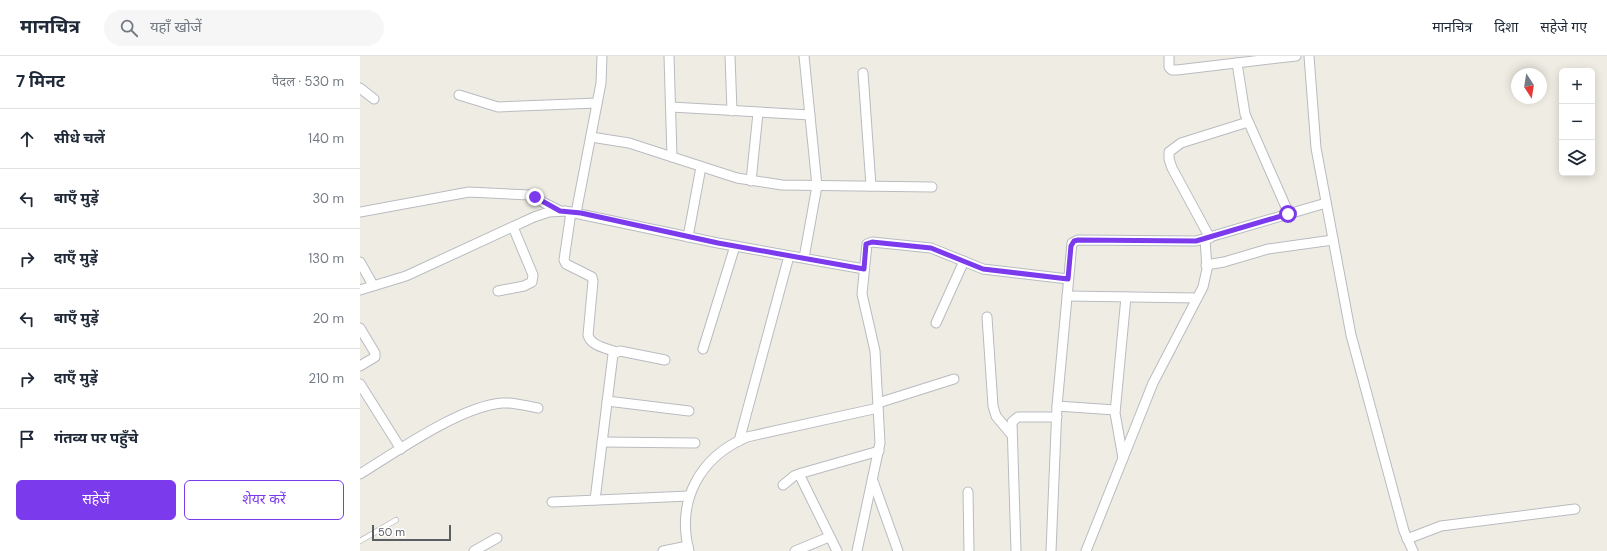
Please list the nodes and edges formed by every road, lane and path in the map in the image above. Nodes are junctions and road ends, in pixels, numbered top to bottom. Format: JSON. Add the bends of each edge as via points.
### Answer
{"nodes":[{"id":1,"x":602,"y":56,"type":"edge"},
{"id":2,"x":669,"y":56,"type":"edge"},
{"id":3,"x":730,"y":56,"type":"edge"},
{"id":4,"x":804,"y":56,"type":"edge"},
{"id":5,"x":1169,"y":56,"type":"edge"},
{"id":6,"x":1296,"y":56,"type":"edge"},
{"id":7,"x":1309,"y":56,"type":"edge"},
{"id":8,"x":1237,"y":63,"type":"junction"},
{"id":9,"x":863,"y":73,"type":"dead end"},
{"id":10,"x":360,"y":88,"type":"edge"},
{"id":11,"x":458,"y":95,"type":"dead end"},
{"id":12,"x":374,"y":99,"type":"dead end"},
{"id":13,"x":597,"y":103,"type":"junction"},
{"id":14,"x":671,"y":107,"type":"junction"},
{"id":15,"x":732,"y":111,"type":"junction"},
{"id":16,"x":758,"y":113,"type":"junction"},
{"id":17,"x":810,"y":115,"type":"junction"},
{"id":18,"x":1248,"y":122,"type":"junction"},
{"id":19,"x":591,"y":137,"type":"junction"},
{"id":20,"x":672,"y":157,"type":"junction"},
{"id":21,"x":702,"y":167,"type":"junction"},
{"id":22,"x":751,"y":181,"type":"junction"},
{"id":23,"x":817,"y":186,"type":"junction"},
{"id":24,"x":871,"y":186,"type":"junction"},
{"id":25,"x":932,"y":186,"type":"dead end"},
{"id":26,"x":1326,"y":202,"type":"junction"},
{"id":27,"x":560,"y":211,"type":"junction"},
{"id":28,"x":360,"y":212,"type":"edge"},
{"id":29,"x":574,"y":212,"type":"junction"},
{"id":30,"x":1288,"y":214,"type":"junction"},
{"id":31,"x":513,"y":227,"type":"junction"},
{"id":32,"x":688,"y":237,"type":"junction"},
{"id":33,"x":1207,"y":238,"type":"junction"},
{"id":34,"x":1333,"y":240,"type":"junction"},
{"id":35,"x":735,"y":246,"type":"junction"},
{"id":36,"x":789,"y":256,"type":"junction"},
{"id":37,"x":804,"y":258,"type":"junction"},
{"id":38,"x":964,"y":261,"type":"junction"},
{"id":39,"x":360,"y":262,"type":"edge"},
{"id":40,"x":1206,"y":264,"type":"junction"},
{"id":41,"x":864,"y":269,"type":"junction"},
{"id":42,"x":1068,"y":279,"type":"junction"},
{"id":43,"x":373,"y":285,"type":"junction"},
{"id":44,"x":360,"y":290,"type":"edge"},
{"id":45,"x":498,"y":291,"type":"dead end"},
{"id":46,"x":1067,"y":296,"type":"junction"},
{"id":47,"x":1126,"y":297,"type":"junction"},
{"id":48,"x":1197,"y":298,"type":"junction"},
{"id":49,"x":987,"y":317,"type":"dead end"},
{"id":50,"x":936,"y":323,"type":"dead end"},
{"id":51,"x":360,"y":328,"type":"edge"},
{"id":52,"x":703,"y":349,"type":"dead end"},
{"id":53,"x":616,"y":352,"type":"junction"},
{"id":54,"x":665,"y":360,"type":"dead end"},
{"id":55,"x":360,"y":366,"type":"edge"},
{"id":56,"x":954,"y":379,"type":"dead end"},
{"id":57,"x":360,"y":384,"type":"edge"},
{"id":58,"x":607,"y":401,"type":"junction"},
{"id":59,"x":878,"y":405,"type":"junction"},
{"id":60,"x":1057,"y":406,"type":"junction"},
{"id":61,"x":538,"y":408,"type":"dead end"},
{"id":62,"x":1115,"y":410,"type":"junction"},
{"id":63,"x":689,"y":411,"type":"dead end"},
{"id":64,"x":1057,"y":417,"type":"junction"},
{"id":65,"x":1011,"y":434,"type":"junction"},
{"id":66,"x":739,"y":440,"type":"junction"},
{"id":67,"x":602,"y":442,"type":"junction"},
{"id":68,"x":695,"y":443,"type":"dead end"},
{"id":69,"x":401,"y":449,"type":"junction"},
{"id":70,"x":879,"y":451,"type":"junction"},
{"id":71,"x":1123,"y":458,"type":"junction"},
{"id":72,"x":360,"y":474,"type":"edge"},
{"id":73,"x":799,"y":474,"type":"junction"},
{"id":74,"x":872,"y":481,"type":"junction"},
{"id":75,"x":783,"y":485,"type":"dead end"},
{"id":76,"x":968,"y":492,"type":"dead end"},
{"id":77,"x":689,"y":496,"type":"junction"},
{"id":78,"x":595,"y":500,"type":"junction"},
{"id":79,"x":552,"y":502,"type":"dead end"},
{"id":80,"x":1575,"y":509,"type":"dead end"},
{"id":81,"x":396,"y":520,"type":"dead end"},
{"id":82,"x":829,"y":537,"type":"junction"},
{"id":83,"x":497,"y":538,"type":"dead end"},
{"id":84,"x":1407,"y":539,"type":"junction"},
{"id":85,"x":360,"y":541,"type":"edge"},
{"id":86,"x":688,"y":549,"type":"edge"},
{"id":87,"x":474,"y":551,"type":"edge"},
{"id":88,"x":662,"y":551,"type":"edge"},
{"id":89,"x":795,"y":551,"type":"edge"},
{"id":90,"x":837,"y":551,"type":"edge"},
{"id":91,"x":857,"y":551,"type":"edge"},
{"id":92,"x":898,"y":551,"type":"edge"},
{"id":93,"x":969,"y":551,"type":"edge"},
{"id":94,"x":1016,"y":551,"type":"edge"},
{"id":95,"x":1050,"y":551,"type":"edge"},
{"id":96,"x":1086,"y":551,"type":"edge"},
{"id":97,"x":1414,"y":551,"type":"edge"}],
"edges":[{"from":1,"to":13,"type":"street"},
{"from":2,"to":14,"type":"street"},
{"from":3,"to":15,"type":"street"},
{"from":4,"to":17,"type":"street"},
{"from":5,"to":8,"type":"street","via":[[1169,67],[1172,70]]},
{"from":6,"to":8,"type":"street"},
{"from":7,"to":26,"type":"street","via":[[1316,148]]},
{"from":8,"to":18,"type":"street"},
{"from":9,"to":24,"type":"street"},
{"from":10,"to":12,"type":"street"},
{"from":11,"to":13,"type":"street","via":[[498,107]]},
{"from":13,"to":19,"type":"street"},
{"from":14,"to":15,"type":"street"},
{"from":14,"to":20,"type":"street"},
{"from":15,"to":16,"type":"street"},
{"from":16,"to":17,"type":"street"},
{"from":16,"to":22,"type":"street"},
{"from":17,"to":23,"type":"street"},
{"from":18,"to":30,"type":"street"},
{"from":18,"to":33,"type":"street","via":[[1181,143],[1169,152],[1172,168]]},
{"from":19,"to":20,"type":"street","via":[[619,140]]},
{"from":19,"to":29,"type":"street"},
{"from":20,"to":21,"type":"street"},
{"from":21,"to":22,"type":"street"},
{"from":21,"to":32,"type":"street"},
{"from":22,"to":23,"type":"street"},
{"from":23,"to":24,"type":"street"},
{"from":23,"to":37,"type":"street"},
{"from":24,"to":25,"type":"street"},
{"from":26,"to":30,"type":"street"},
{"from":26,"to":34,"type":"street"},
{"from":27,"to":28,"type":"street","via":[[529,195],[469,192]]},
{"from":27,"to":29,"type":"street"},
{"from":27,"to":31,"type":"street","via":[[534,217]]},
{"from":29,"to":32,"type":"street"},
{"from":29,"to":53,"type":"street","via":[[564,260],[566,264],[592,277],[589,340]]},
{"from":30,"to":33,"type":"street"},
{"from":31,"to":43,"type":"street","via":[[406,276]]},
{"from":31,"to":45,"type":"street","via":[[533,275],[532,282]]},
{"from":32,"to":35,"type":"street"},
{"from":33,"to":40,"type":"street"},
{"from":33,"to":42,"type":"street","via":[[1188,242],[1074,241],[1071,246]]},
{"from":34,"to":40,"type":"street","via":[[1268,249],[1224,262]]},
{"from":34,"to":84,"type":"street","via":[[1352,342]]},
{"from":35,"to":36,"type":"street"},
{"from":35,"to":52,"type":"street"},
{"from":36,"to":37,"type":"street"},
{"from":36,"to":66,"type":"street"},
{"from":37,"to":41,"type":"street"},
{"from":38,"to":41,"type":"street","via":[[931,248],[872,242],[866,244]]},
{"from":38,"to":42,"type":"street","via":[[988,270]]},
{"from":38,"to":50,"type":"street"},
{"from":39,"to":43,"type":"street"},
{"from":40,"to":48,"type":"street","via":[[1206,279]]},
{"from":41,"to":59,"type":"street","via":[[862,294],[875,351]]},
{"from":42,"to":46,"type":"street"},
{"from":43,"to":44,"type":"street"},
{"from":46,"to":47,"type":"street"},
{"from":46,"to":60,"type":"street"},
{"from":47,"to":48,"type":"street"},
{"from":47,"to":62,"type":"street"},
{"from":48,"to":71,"type":"street","via":[[1153,383]]},
{"from":49,"to":65,"type":"street","via":[[993,406],[996,416]]},
{"from":51,"to":55,"type":"street","via":[[375,357]]},
{"from":53,"to":54,"type":"street"},
{"from":53,"to":58,"type":"street","via":[[612,358]]},
{"from":56,"to":59,"type":"street"},
{"from":57,"to":69,"type":"street"},
{"from":58,"to":63,"type":"street"},
{"from":58,"to":67,"type":"street"},
{"from":59,"to":66,"type":"street"},
{"from":59,"to":70,"type":"street"},
{"from":60,"to":62,"type":"street"},
{"from":60,"to":64,"type":"street"},
{"from":61,"to":69,"type":"street","via":[[514,404],[488,405],[435,428]]},
{"from":62,"to":71,"type":"street"},
{"from":64,"to":65,"type":"street","via":[[1018,417],[1012,422]]},
{"from":64,"to":95,"type":"street"},
{"from":65,"to":94,"type":"street"},
{"from":66,"to":77,"type":"street","via":[[716,456],[704,469]]},
{"from":67,"to":68,"type":"street"},
{"from":67,"to":78,"type":"street"},
{"from":69,"to":72,"type":"street"},
{"from":70,"to":73,"type":"street"},
{"from":70,"to":74,"type":"street"},
{"from":71,"to":96,"type":"street"},
{"from":73,"to":75,"type":"street"},
{"from":73,"to":82,"type":"street"},
{"from":74,"to":91,"type":"street"},
{"from":74,"to":92,"type":"street"},
{"from":76,"to":93,"type":"street"},
{"from":77,"to":78,"type":"street"},
{"from":77,"to":86,"type":"street","via":[[685,508]]},
{"from":78,"to":79,"type":"street"},
{"from":80,"to":84,"type":"street","via":[[1441,526]]},
{"from":81,"to":85,"type":"lane"},
{"from":82,"to":89,"type":"street"},
{"from":82,"to":90,"type":"street"},
{"from":83,"to":87,"type":"street"},
{"from":84,"to":97,"type":"street"},
{"from":86,"to":88,"type":"street"}]}
